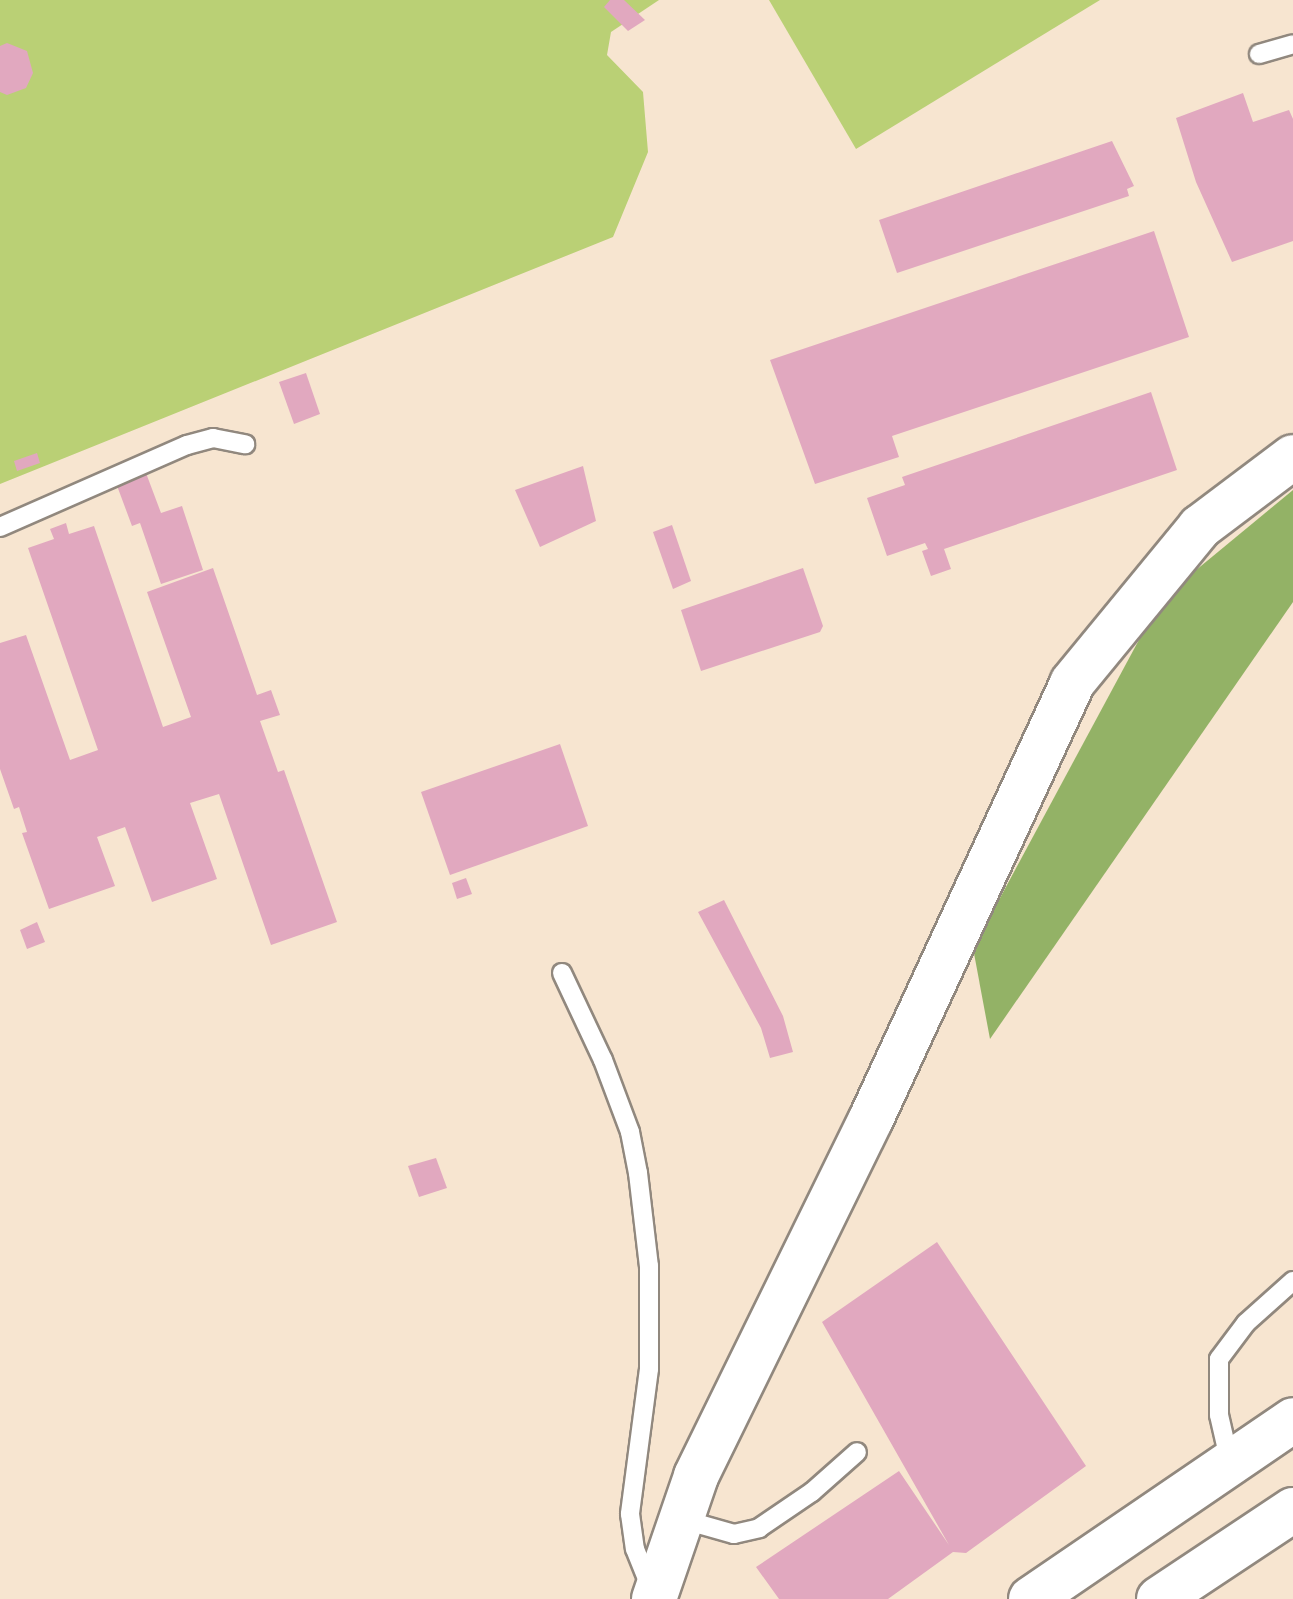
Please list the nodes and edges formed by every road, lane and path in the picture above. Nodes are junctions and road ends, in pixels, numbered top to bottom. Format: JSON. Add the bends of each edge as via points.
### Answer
{"nodes":[{"id":1,"x":1293,"y":44,"type":"edge"},
{"id":2,"x":1259,"y":54,"type":"dead end"},
{"id":3,"x":245,"y":444,"type":"dead end"},
{"id":4,"x":1293,"y":457,"type":"edge"},
{"id":5,"x":0,"y":527,"type":"edge"},
{"id":6,"x":562,"y":973,"type":"dead end"},
{"id":7,"x":1293,"y":1281,"type":"edge"},
{"id":8,"x":1293,"y":1420,"type":"edge"},
{"id":9,"x":857,"y":1452,"type":"dead end"},
{"id":10,"x":1230,"y":1463,"type":"junction"},
{"id":11,"x":1293,"y":1510,"type":"edge"},
{"id":12,"x":681,"y":1519,"type":"junction"},
{"id":13,"x":654,"y":1598,"type":"edge"},
{"id":14,"x":1031,"y":1599,"type":"edge"},
{"id":15,"x":1159,"y":1599,"type":"edge"}],
"edges":[{"from":1,"to":2,"type":"lane"},
{"from":3,"to":5,"type":"lane","via":[[213,438],[187,445]]},
{"from":4,"to":12,"type":"main road","via":[[1200,527],[1072,683],[871,1119],[730,1402]]},
{"from":6,"to":13,"type":"lane","via":[[603,1060],[630,1132],[638,1173],[649,1266],[649,1369],[630,1514],[635,1549]]},
{"from":7,"to":10,"type":"lane","via":[[1246,1323],[1219,1359],[1219,1415]]},
{"from":8,"to":10,"type":"main road"},
{"from":9,"to":12,"type":"lane","via":[[812,1492],[759,1528],[734,1534]]},
{"from":10,"to":14,"type":"main road"},
{"from":11,"to":15,"type":"main road"},
{"from":12,"to":13,"type":"main road"}]}
